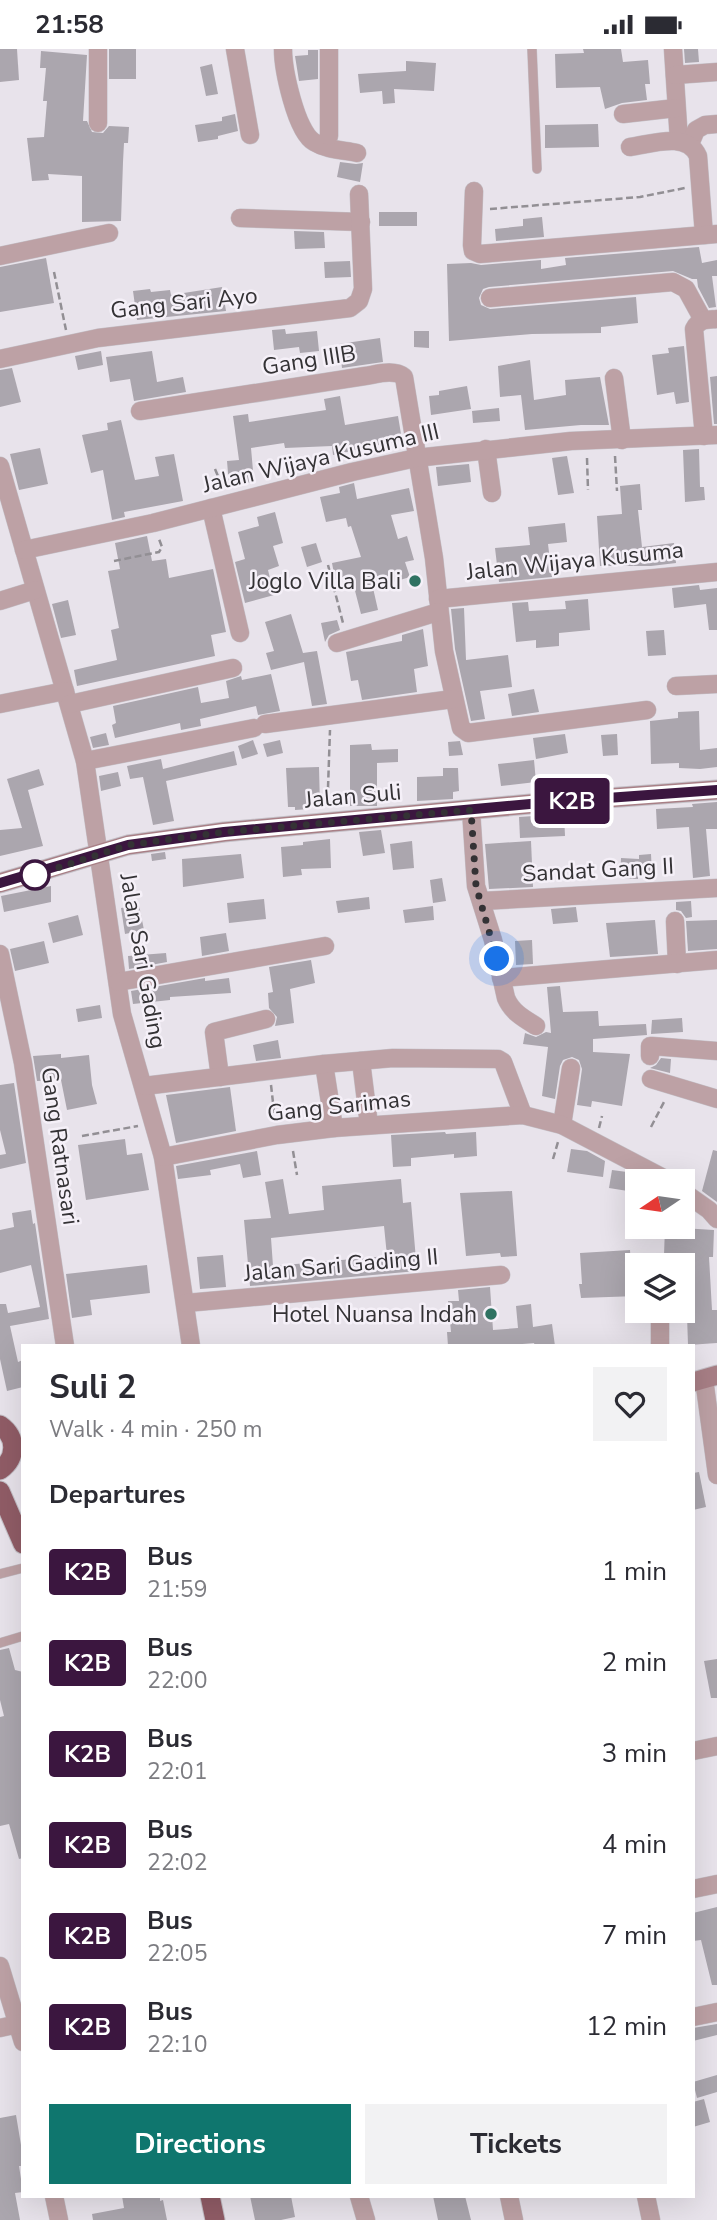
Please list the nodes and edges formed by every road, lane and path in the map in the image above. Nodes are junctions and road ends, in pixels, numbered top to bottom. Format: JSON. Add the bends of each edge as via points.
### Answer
{"nodes":[{"id":1,"x":98,"y":49,"type":"edge"},
{"id":2,"x":235,"y":49,"type":"edge"},
{"id":3,"x":283,"y":49,"type":"edge"},
{"id":4,"x":329,"y":49,"type":"edge"},
{"id":5,"x":532,"y":49,"type":"edge"},
{"id":6,"x":673,"y":49,"type":"edge"},
{"id":7,"x":717,"y":72,"type":"edge"},
{"id":8,"x":676,"y":75,"type":"junction"},
{"id":9,"x":676,"y":108,"type":"junction"},
{"id":10,"x":623,"y":114,"type":"dead end"},
{"id":11,"x":98,"y":123,"type":"dead end"},
{"id":12,"x":717,"y":124,"type":"edge"},
{"id":13,"x":250,"y":135,"type":"dead end"},
{"id":14,"x":329,"y":136,"type":"dead end"},
{"id":15,"x":685,"y":142,"type":"junction"},
{"id":16,"x":630,"y":147,"type":"dead end"},
{"id":17,"x":358,"y":153,"type":"dead end"},
{"id":18,"x":537,"y":169,"type":"dead end"},
{"id":19,"x":700,"y":185,"type":"junction"},
{"id":20,"x":474,"y":191,"type":"dead end"},
{"id":21,"x":359,"y":194,"type":"dead end"},
{"id":22,"x":472,"y":210,"type":"junction"},
{"id":23,"x":240,"y":218,"type":"dead end"},
{"id":24,"x":361,"y":222,"type":"junction"},
{"id":25,"x":109,"y":233,"type":"dead end"},
{"id":26,"x":711,"y":235,"type":"edge"},
{"id":27,"x":0,"y":256,"type":"edge"},
{"id":28,"x":54,"y":272,"type":"dead end"},
{"id":29,"x":490,"y":298,"type":"dead end"},
{"id":30,"x":710,"y":320,"type":"edge"},
{"id":31,"x":68,"y":344,"type":"junction"},
{"id":32,"x":0,"y":359,"type":"edge"},
{"id":33,"x":614,"y":378,"type":"dead end"},
{"id":34,"x":139,"y":411,"type":"dead end"},
{"id":35,"x":710,"y":435,"type":"edge"},
{"id":36,"x":618,"y":440,"type":"junction"},
{"id":37,"x":587,"y":441,"type":"junction"},
{"id":38,"x":486,"y":449,"type":"junction"},
{"id":39,"x":416,"y":458,"type":"junction"},
{"id":40,"x":0,"y":466,"type":"edge"},
{"id":41,"x":588,"y":489,"type":"dead end"},
{"id":42,"x":617,"y":491,"type":"dead end"},
{"id":43,"x":492,"y":493,"type":"dead end"},
{"id":44,"x":211,"y":508,"type":"junction"},
{"id":45,"x":153,"y":523,"type":"junction"},
{"id":46,"x":24,"y":550,"type":"junction"},
{"id":47,"x":114,"y":561,"type":"dead end"},
{"id":48,"x":328,"y":565,"type":"dead end"},
{"id":49,"x":717,"y":572,"type":"edge"},
{"id":50,"x":35,"y":590,"type":"junction"},
{"id":51,"x":0,"y":601,"type":"edge"},
{"id":52,"x":438,"y":605,"type":"junction"},
{"id":53,"x":240,"y":633,"type":"dead end"},
{"id":54,"x":342,"y":641,"type":"joint"},
{"id":55,"x":233,"y":667,"type":"dead end"},
{"id":56,"x":717,"y":684,"type":"edge"},
{"id":57,"x":676,"y":686,"type":"dead end"},
{"id":58,"x":68,"y":698,"type":"junction"},
{"id":59,"x":453,"y":699,"type":"junction"},
{"id":60,"x":0,"y":704,"type":"edge"},
{"id":61,"x":647,"y":710,"type":"dead end"},
{"id":62,"x":330,"y":716,"type":"junction"},
{"id":63,"x":85,"y":761,"type":"junction"},
{"id":64,"x":328,"y":788,"type":"dead end"},
{"id":65,"x":717,"y":790,"type":"edge"},
{"id":66,"x":471,"y":810,"type":"junction"},
{"id":67,"x":100,"y":853,"type":"junction"},
{"id":68,"x":0,"y":883,"type":"edge"},
{"id":69,"x":717,"y":888,"type":"edge"},
{"id":70,"x":482,"y":901,"type":"junction"},
{"id":71,"x":675,"y":921,"type":"dead end"},
{"id":72,"x":326,"y":946,"type":"dead end"},
{"id":73,"x":0,"y":954,"type":"edge"},
{"id":74,"x":717,"y":960,"type":"edge"},
{"id":75,"x":677,"y":964,"type":"junction"},
{"id":76,"x":501,"y":978,"type":"junction"},
{"id":77,"x":118,"y":982,"type":"junction"},
{"id":78,"x":266,"y":1019,"type":"dead end"},
{"id":79,"x":536,"y":1026,"type":"dead end"},
{"id":80,"x":717,"y":1051,"type":"edge"},
{"id":81,"x":650,"y":1056,"type":"dead end"},
{"id":82,"x":361,"y":1061,"type":"junction"},
{"id":83,"x":324,"y":1064,"type":"junction"},
{"id":84,"x":571,"y":1068,"type":"dead end"},
{"id":85,"x":269,"y":1071,"type":"junction"},
{"id":86,"x":220,"y":1077,"type":"junction"},
{"id":87,"x":651,"y":1079,"type":"dead end"},
{"id":88,"x":144,"y":1086,"type":"junction"},
{"id":89,"x":672,"y":1086,"type":"junction"},
{"id":90,"x":717,"y":1099,"type":"edge"},
{"id":91,"x":523,"y":1115,"type":"junction"},
{"id":92,"x":155,"y":1123,"type":"junction"},
{"id":93,"x":369,"y":1125,"type":"junction"},
{"id":94,"x":562,"y":1125,"type":"junction"},
{"id":95,"x":651,"y":1127,"type":"dead end"},
{"id":96,"x":334,"y":1128,"type":"junction"},
{"id":97,"x":284,"y":1134,"type":"junction"},
{"id":98,"x":82,"y":1136,"type":"dead end"},
{"id":99,"x":163,"y":1157,"type":"junction"},
{"id":100,"x":646,"y":1169,"type":"edge"},
{"id":101,"x":297,"y":1175,"type":"dead end"},
{"id":102,"x":695,"y":1200,"type":"edge"},
{"id":103,"x":717,"y":1219,"type":"edge"},
{"id":104,"x":501,"y":1275,"type":"dead end"},
{"id":105,"x":186,"y":1304,"type":"junction"},
{"id":106,"x":660,"y":1323,"type":"edge"},
{"id":107,"x":65,"y":1344,"type":"edge"},
{"id":108,"x":191,"y":1344,"type":"edge"},
{"id":109,"x":660,"y":1344,"type":"edge"},
{"id":110,"x":705,"y":1379,"type":"edge"},
{"id":111,"x":0,"y":1425,"type":"edge"},
{"id":112,"x":18,"y":1450,"type":"edge"},
{"id":113,"x":0,"y":1470,"type":"edge"},
{"id":114,"x":717,"y":1475,"type":"edge"},
{"id":115,"x":0,"y":1491,"type":"edge"},
{"id":116,"x":16,"y":1511,"type":"edge"},
{"id":117,"x":21,"y":1535,"type":"edge"},
{"id":118,"x":21,"y":1569,"type":"edge"},
{"id":119,"x":0,"y":1574,"type":"edge"},
{"id":120,"x":21,"y":1637,"type":"edge"},
{"id":121,"x":0,"y":1643,"type":"edge"},
{"id":122,"x":717,"y":1746,"type":"edge"},
{"id":123,"x":695,"y":1751,"type":"edge"},
{"id":124,"x":717,"y":1884,"type":"edge"},
{"id":125,"x":695,"y":1889,"type":"edge"},
{"id":126,"x":0,"y":1966,"type":"edge"},
{"id":127,"x":717,"y":2012,"type":"edge"},
{"id":128,"x":695,"y":2017,"type":"edge"},
{"id":129,"x":21,"y":2023,"type":"edge"},
{"id":130,"x":0,"y":2028,"type":"edge"},
{"id":131,"x":54,"y":2198,"type":"edge"},
{"id":132,"x":210,"y":2198,"type":"edge"},
{"id":133,"x":360,"y":2198,"type":"edge"},
{"id":134,"x":509,"y":2198,"type":"edge"},
{"id":135,"x":646,"y":2198,"type":"edge"},
{"id":136,"x":59,"y":2220,"type":"edge"},
{"id":137,"x":215,"y":2220,"type":"edge"},
{"id":138,"x":366,"y":2220,"type":"edge"},
{"id":139,"x":514,"y":2220,"type":"edge"},
{"id":140,"x":651,"y":2220,"type":"edge"}],
"edges":[{"from":1,"to":11,"type":"street"},
{"from":2,"to":13,"type":"street"},
{"from":3,"to":17,"type":"street","via":[[292,99],[312,141]]},
{"from":4,"to":14,"type":"street"},
{"from":5,"to":18,"type":"lane"},
{"from":6,"to":8,"type":"street"},
{"from":7,"to":8,"type":"street"},
{"from":8,"to":9,"type":"street"},
{"from":9,"to":10,"type":"street"},
{"from":9,"to":15,"type":"street"},
{"from":12,"to":15,"type":"street","via":[[696,130]]},
{"from":15,"to":16,"type":"street"},
{"from":15,"to":19,"type":"street","via":[[698,156]]},
{"from":19,"to":22,"type":"path","via":[[640,197]]},
{"from":19,"to":26,"type":"street"},
{"from":20,"to":22,"type":"street"},
{"from":21,"to":24,"type":"street"},
{"from":22,"to":26,"type":"street","via":[[473,251],[480,254]]},
{"from":23,"to":24,"type":"street"},
{"from":24,"to":31,"type":"street","name":"Gang Sari Ayo","via":[[363,289],[350,308]]},
{"from":25,"to":27,"type":"street"},
{"from":28,"to":31,"type":"path"},
{"from":29,"to":30,"type":"street","via":[[673,282],[686,289]]},
{"from":30,"to":35,"type":"street","via":[[697,323],[693,338]]},
{"from":31,"to":32,"type":"street","name":"Gang Sari Ayo"},
{"from":33,"to":36,"type":"street"},
{"from":34,"to":39,"type":"street","name":"Gang IIIB","via":[[395,372],[404,377]]},
{"from":35,"to":36,"type":"street","name":"Jalan Wijaya Kusuma III"},
{"from":36,"to":37,"type":"street","name":"Jalan Wijaya Kusuma III"},
{"from":36,"to":42,"type":"path"},
{"from":37,"to":38,"type":"street","name":"Jalan Wijaya Kusuma III"},
{"from":37,"to":41,"type":"path"},
{"from":38,"to":39,"type":"street","name":"Jalan Wijaya Kusuma III"},
{"from":38,"to":43,"type":"street"},
{"from":39,"to":44,"type":"street","name":"Jalan Wijaya Kusuma III"},
{"from":39,"to":52,"type":"street"},
{"from":40,"to":46,"type":"street","name":"Jalan Sari Gading"},
{"from":44,"to":45,"type":"street","name":"Jalan Wijaya Kusuma III"},
{"from":44,"to":53,"type":"street"},
{"from":45,"to":46,"type":"street","name":"Jalan Wijaya Kusuma III"},
{"from":45,"to":47,"type":"path","via":[[162,549]]},
{"from":46,"to":50,"type":"street","name":"Jalan Sari Gading"},
{"from":48,"to":54,"type":"path"},
{"from":49,"to":52,"type":"street","name":"Jalan Wijaya Kusuma"},
{"from":50,"to":51,"type":"street"},
{"from":50,"to":58,"type":"street","name":"Jalan Sari Gading"},
{"from":52,"to":54,"type":"street","name":"Jalan Wijaya Kusuma"},
{"from":52,"to":59,"type":"street"},
{"from":55,"to":58,"type":"street"},
{"from":56,"to":57,"type":"street"},
{"from":58,"to":60,"type":"street"},
{"from":58,"to":63,"type":"street","name":"Jalan Sari Gading"},
{"from":59,"to":61,"type":"street","via":[[461,727],[468,733]]},
{"from":59,"to":62,"type":"street"},
{"from":62,"to":63,"type":"street"},
{"from":62,"to":64,"type":"path"},
{"from":63,"to":67,"type":"street","name":"Jalan Sari Gading"},
{"from":65,"to":66,"type":"main road","name":"Jalan Suli"},
{"from":66,"to":67,"type":"main road","name":"Jalan Suli","via":[[224,832]]},
{"from":66,"to":70,"type":"street","via":[[476,886]]},
{"from":67,"to":68,"type":"main road","name":"Jalan Suli"},
{"from":67,"to":77,"type":"street","name":"Jalan Sari Gading"},
{"from":69,"to":70,"type":"street","name":"Sandat Gang II"},
{"from":70,"to":76,"type":"street"},
{"from":71,"to":75,"type":"street"},
{"from":72,"to":77,"type":"street"},
{"from":73,"to":107,"type":"street","name":"Gang Ratnasari","via":[[23,1063]]},
{"from":74,"to":75,"type":"street"},
{"from":75,"to":76,"type":"street"},
{"from":76,"to":79,"type":"street","via":[[510,1007]]},
{"from":77,"to":88,"type":"street","name":"Jalan Sari Gading","via":[[128,1038]]},
{"from":78,"to":86,"type":"street","via":[[214,1032]]},
{"from":80,"to":81,"type":"street","via":[[650,1046]]},
{"from":82,"to":83,"type":"street"},
{"from":82,"to":91,"type":"street","via":[[498,1059]]},
{"from":82,"to":93,"type":"street"},
{"from":83,"to":85,"type":"street"},
{"from":83,"to":96,"type":"street"},
{"from":84,"to":94,"type":"street"},
{"from":85,"to":86,"type":"street"},
{"from":85,"to":97,"type":"path"},
{"from":86,"to":88,"type":"street"},
{"from":87,"to":89,"type":"street"},
{"from":88,"to":92,"type":"street","name":"Jalan Sari Gading"},
{"from":89,"to":90,"type":"street"},
{"from":89,"to":95,"type":"path"},
{"from":91,"to":93,"type":"street","name":"Gang Sarimas"},
{"from":91,"to":94,"type":"street","name":"Gang Sarimas"},
{"from":92,"to":98,"type":"path"},
{"from":92,"to":99,"type":"street","name":"Jalan Sari Gading"},
{"from":93,"to":96,"type":"street","name":"Gang Sarimas"},
{"from":94,"to":100,"type":"street","name":"Gang Sarimas"},
{"from":96,"to":97,"type":"street","name":"Gang Sarimas"},
{"from":97,"to":99,"type":"street","name":"Gang Sarimas"},
{"from":97,"to":101,"type":"path"},
{"from":99,"to":105,"type":"street","name":"Jalan Sari Gading"},
{"from":102,"to":103,"type":"street"},
{"from":104,"to":105,"type":"street","name":"Jalan Sari Gading II"},
{"from":105,"to":108,"type":"street","name":"Jalan Sari Gading"},
{"from":106,"to":109,"type":"street"},
{"from":110,"to":114,"type":"street"},
{"from":111,"to":112,"type":"highway"},
{"from":112,"to":113,"type":"highway"},
{"from":115,"to":116,"type":"highway"},
{"from":116,"to":117,"type":"highway"},
{"from":118,"to":119,"type":"lane"},
{"from":120,"to":121,"type":"lane"},
{"from":122,"to":123,"type":"street"},
{"from":124,"to":125,"type":"street"},
{"from":126,"to":129,"type":"street"},
{"from":127,"to":128,"type":"street"},
{"from":129,"to":130,"type":"street"},
{"from":131,"to":136,"type":"street"},
{"from":132,"to":137,"type":"highway"},
{"from":133,"to":138,"type":"street"},
{"from":134,"to":139,"type":"street"},
{"from":135,"to":140,"type":"street"}]}
